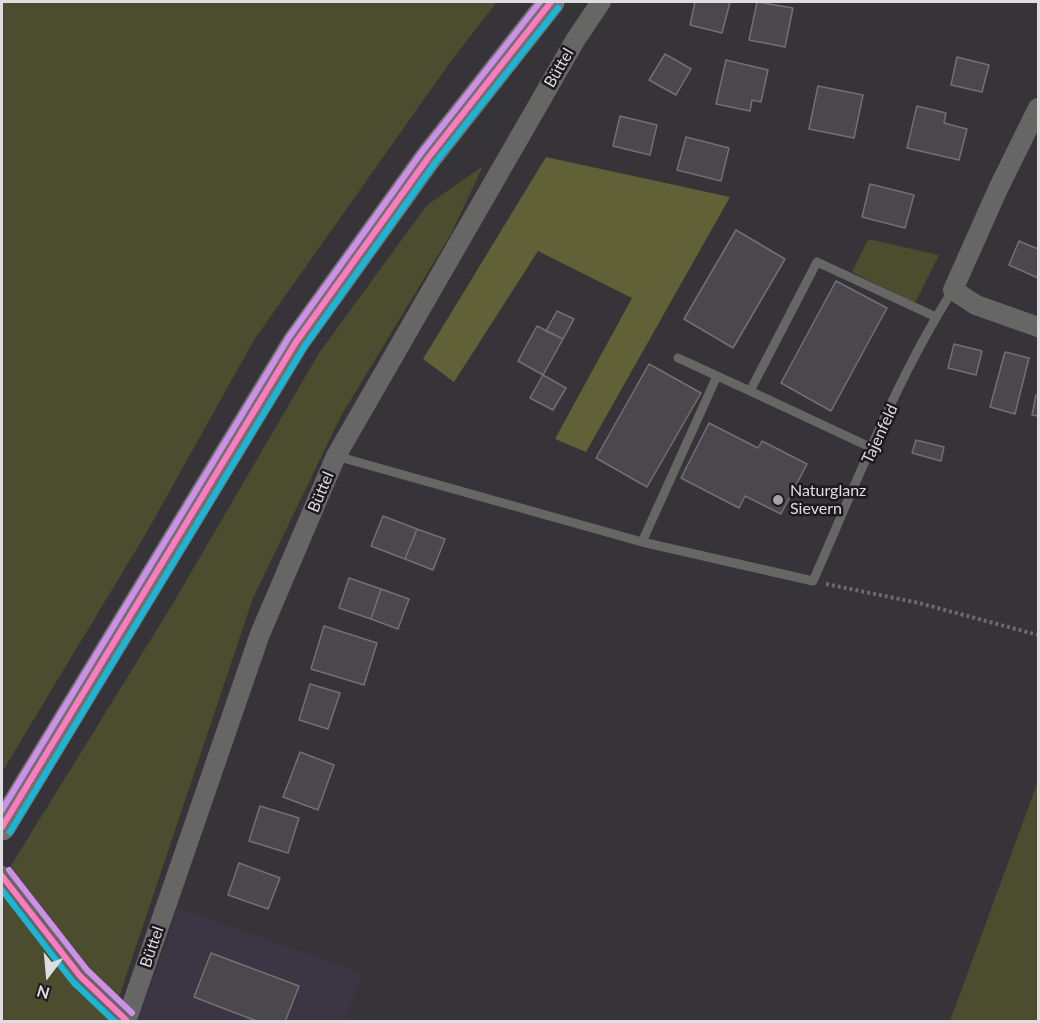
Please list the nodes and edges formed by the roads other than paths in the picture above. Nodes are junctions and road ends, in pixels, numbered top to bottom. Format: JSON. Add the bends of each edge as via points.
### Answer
{"nodes":[{"id":1,"x":550,"y":2,"type":"edge"},
{"id":2,"x":601,"y":2,"type":"edge"},
{"id":3,"x":1038,"y":108,"type":"edge"},
{"id":4,"x":953,"y":290,"type":"junction"},
{"id":5,"x":936,"y":317,"type":"junction"},
{"id":6,"x":1038,"y":327,"type":"edge"},
{"id":7,"x":678,"y":358,"type":"dead end"},
{"id":8,"x":717,"y":376,"type":"junction"},
{"id":9,"x":750,"y":391,"type":"junction"},
{"id":10,"x":872,"y":448,"type":"junction"},
{"id":11,"x":336,"y":456,"type":"junction"},
{"id":12,"x":642,"y":542,"type":"junction"},
{"id":13,"x":2,"y":827,"type":"edge"},
{"id":14,"x":2,"y":876,"type":"edge"},
{"id":15,"x":126,"y":1021,"type":"edge"}],
"edges":[{"from":1,"to":13,"type":"main road","via":[[428,158],[296,342]]},
{"from":2,"to":11,"type":"street","name":"Büttel","via":[[570,49]]},
{"from":3,"to":4,"type":"street","name":"Tajenfeld"},
{"from":4,"to":5,"type":"lane","name":"Tajenfeld"},
{"from":4,"to":6,"type":"street","via":[[976,305]]},
{"from":5,"to":9,"type":"lane","via":[[817,262]]},
{"from":5,"to":10,"type":"lane","name":"Tajenfeld"},
{"from":7,"to":8,"type":"lane"},
{"from":8,"to":9,"type":"lane"},
{"from":8,"to":12,"type":"lane"},
{"from":9,"to":10,"type":"lane"},
{"from":10,"to":12,"type":"lane","name":"Tajenfeld","via":[[813,581]]},
{"from":11,"to":12,"type":"lane"},
{"from":11,"to":15,"type":"street","name":"Büttel","via":[[260,634]]},
{"from":14,"to":15,"type":"street","via":[[80,976]]}]}
